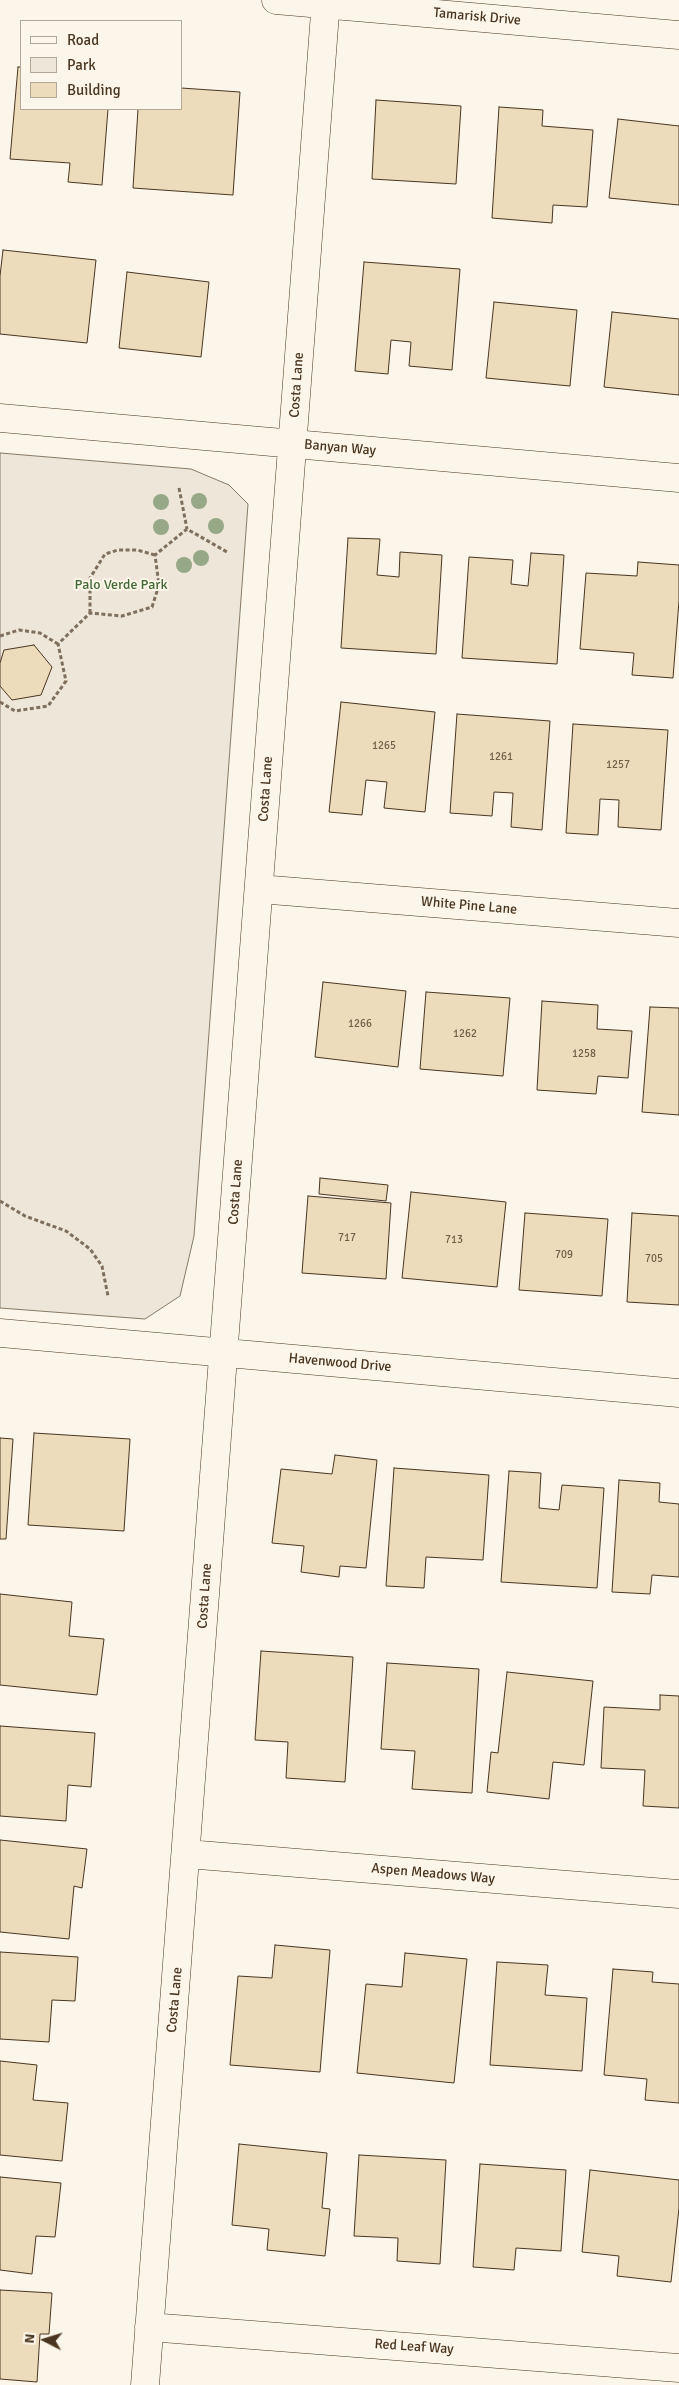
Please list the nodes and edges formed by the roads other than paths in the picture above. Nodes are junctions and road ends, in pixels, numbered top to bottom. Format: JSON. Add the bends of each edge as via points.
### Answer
{"nodes":[{"id":1,"x":276,"y":0,"type":"edge"},
{"id":2,"x":326,"y":2,"type":"edge"},
{"id":3,"x":679,"y":35,"type":"edge"},
{"id":4,"x":0,"y":418,"type":"edge"},
{"id":5,"x":293,"y":444,"type":"junction"},
{"id":6,"x":679,"y":478,"type":"edge"},
{"id":7,"x":258,"y":888,"type":"junction"},
{"id":8,"x":679,"y":923,"type":"edge"},
{"id":9,"x":0,"y":1334,"type":"edge"},
{"id":10,"x":223,"y":1352,"type":"junction"},
{"id":11,"x":679,"y":1393,"type":"edge"},
{"id":12,"x":187,"y":1854,"type":"junction"},
{"id":13,"x":679,"y":1894,"type":"edge"},
{"id":14,"x":149,"y":2327,"type":"junction"},
{"id":15,"x":679,"y":2368,"type":"edge"},
{"id":16,"x":145,"y":2385,"type":"edge"}],
"edges":[{"from":1,"to":2,"type":"street","name":"Tamarisk Drive"},
{"from":2,"to":3,"type":"street","name":"Tamarisk Drive"},
{"from":2,"to":5,"type":"street","name":"Costa Lane"},
{"from":4,"to":5,"type":"street","name":"Banyan Way"},
{"from":5,"to":6,"type":"street","name":"Banyan Way"},
{"from":5,"to":7,"type":"street","name":"Costa Lane"},
{"from":7,"to":8,"type":"street","name":"White Pine Lane"},
{"from":7,"to":10,"type":"street","name":"Costa Lane"},
{"from":9,"to":10,"type":"street","name":"Havenwood Drive"},
{"from":10,"to":11,"type":"street","name":"Havenwood Drive"},
{"from":10,"to":12,"type":"street","name":"Costa Lane"},
{"from":12,"to":13,"type":"street","name":"Aspen Meadows Way"},
{"from":12,"to":14,"type":"street","name":"Costa Lane"},
{"from":14,"to":15,"type":"street","name":"Red Leaf Way"},
{"from":14,"to":16,"type":"street","name":"Costa Lane"}]}
